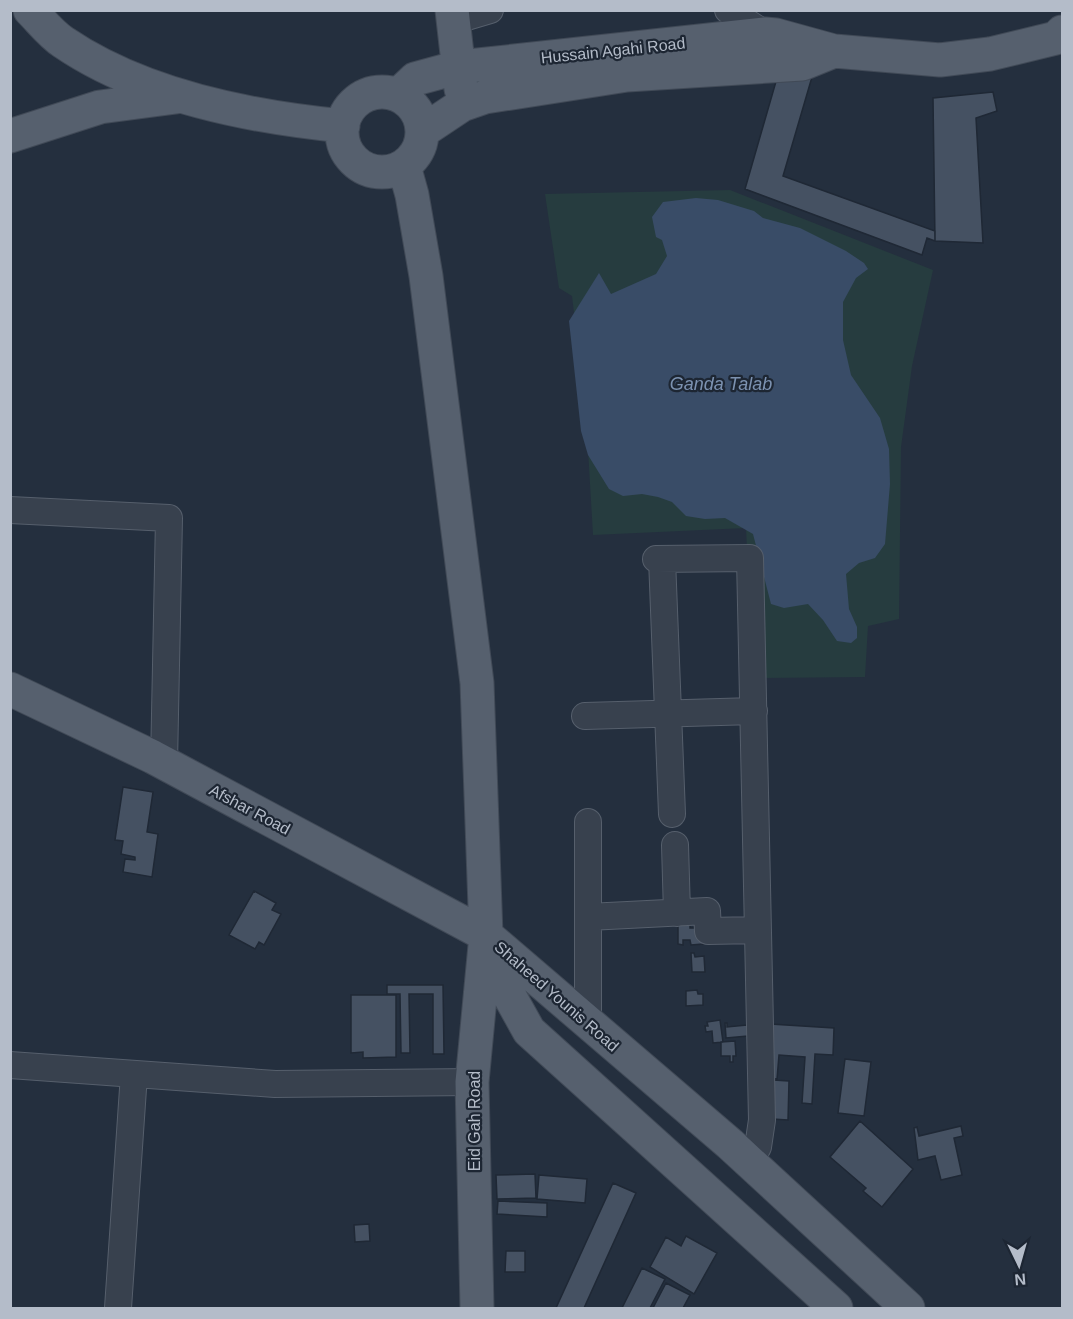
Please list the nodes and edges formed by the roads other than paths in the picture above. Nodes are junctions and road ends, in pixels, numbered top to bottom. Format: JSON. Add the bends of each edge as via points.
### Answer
{"nodes":[{"id":1,"x":30,"y":10,"type":"edge"},
{"id":2,"x":490,"y":10,"type":"edge"},
{"id":3,"x":728,"y":10,"type":"edge"},
{"id":4,"x":453,"y":16,"type":"edge"},
{"id":5,"x":1062,"y":32,"type":"edge"},
{"id":6,"x":765,"y":34,"type":"junction"},
{"id":7,"x":834,"y":51,"type":"junction"},
{"id":8,"x":459,"y":67,"type":"junction"},
{"id":9,"x":398,"y":95,"type":"junction"},
{"id":10,"x":181,"y":97,"type":"junction"},
{"id":11,"x":462,"y":105,"type":"junction"},
{"id":12,"x":343,"y":126,"type":"junction"},
{"id":13,"x":423,"y":131,"type":"junction"},
{"id":14,"x":10,"y":136,"type":"edge"},
{"id":15,"x":404,"y":166,"type":"junction"},
{"id":16,"x":10,"y":510,"type":"edge"},
{"id":17,"x":10,"y":689,"type":"edge"},
{"id":18,"x":754,"y":711,"type":"junction"},
{"id":19,"x":668,"y":713,"type":"junction"},
{"id":20,"x":585,"y":716,"type":"dead end"},
{"id":21,"x":164,"y":763,"type":"junction"},
{"id":22,"x":672,"y":814,"type":"dead end"},
{"id":23,"x":588,"y":822,"type":"dead end"},
{"id":24,"x":675,"y":845,"type":"dead end"},
{"id":25,"x":677,"y":913,"type":"junction"},
{"id":26,"x":588,"y":917,"type":"junction"},
{"id":27,"x":758,"y":930,"type":"junction"},
{"id":28,"x":486,"y":935,"type":"junction"},
{"id":29,"x":588,"y":1023,"type":"junction"},
{"id":30,"x":10,"y":1065,"type":"edge"},
{"id":31,"x":134,"y":1074,"type":"junction"},
{"id":32,"x":472,"y":1082,"type":"junction"},
{"id":33,"x":749,"y":1163,"type":"junction"},
{"id":34,"x":118,"y":1308,"type":"edge"},
{"id":35,"x":477,"y":1308,"type":"edge"},
{"id":36,"x":836,"y":1308,"type":"edge"},
{"id":37,"x":909,"y":1308,"type":"edge"}],
"edges":[{"from":1,"to":10,"type":"main road","via":[[61,41],[113,73]]},
{"from":2,"to":4,"type":"street"},
{"from":3,"to":6,"type":"street"},
{"from":4,"to":8,"type":"main road"},
{"from":5,"to":7,"type":"main road","name":"Hussain Agahi Road","via":[[1056,38],[990,54],[940,60]]},
{"from":6,"to":7,"type":"main road","name":"Hussain Agahi Road"},
{"from":6,"to":8,"type":"main road","name":"Hussain Agahi Road"},
{"from":7,"to":11,"type":"main road","name":"Hussain Agahi Road","via":[[802,64],[627,75],[485,97]]},
{"from":8,"to":9,"type":"main road","name":"Hussain Agahi Road","via":[[415,79]]},
{"from":8,"to":11,"type":"main road"},
{"from":9,"to":12,"type":"main road","via":[[387,92],[363,97],[353,105]]},
{"from":9,"to":13,"type":"main road","via":[[416,110]]},
{"from":10,"to":12,"type":"main road","via":[[284,121]]},
{"from":10,"to":14,"type":"main road","via":[[100,107]]},
{"from":11,"to":13,"type":"main road","name":"Hussain Agahi Road"},
{"from":12,"to":15,"type":"main road","via":[[350,155],[361,166],[390,172]]},
{"from":13,"to":15,"type":"main road","via":[[414,157]]},
{"from":15,"to":28,"type":"main road","via":[[426,276],[477,683]]},
{"from":16,"to":21,"type":"street","via":[[170,518]]},
{"from":17,"to":21,"type":"main road","name":"Afshar Road"},
{"from":18,"to":19,"type":"street"},
{"from":18,"to":19,"type":"street","via":[[750,558],[659,559]]},
{"from":18,"to":27,"type":"street"},
{"from":19,"to":20,"type":"street"},
{"from":19,"to":22,"type":"street"},
{"from":21,"to":28,"type":"main road","name":"Afshar Road"},
{"from":23,"to":26,"type":"street"},
{"from":24,"to":25,"type":"street"},
{"from":25,"to":26,"type":"street"},
{"from":25,"to":27,"type":"street","via":[[707,911],[708,931]]},
{"from":26,"to":29,"type":"street"},
{"from":27,"to":33,"type":"street","via":[[762,1120],[758,1147]]},
{"from":28,"to":29,"type":"main road","name":"Shaheed Younis Road"},
{"from":28,"to":32,"type":"main road","name":"Eid Gah Road"},
{"from":28,"to":36,"type":"main road","name":"Shaheed Younis Road","via":[[509,995],[529,1031]]},
{"from":29,"to":33,"type":"main road","name":"Shaheed Younis Road"},
{"from":30,"to":31,"type":"street"},
{"from":31,"to":32,"type":"street","via":[[275,1084]]},
{"from":31,"to":34,"type":"street"},
{"from":32,"to":35,"type":"main road","name":"Eid Gah Road"},
{"from":33,"to":37,"type":"main road","name":"Shaheed Younis Road"}]}
